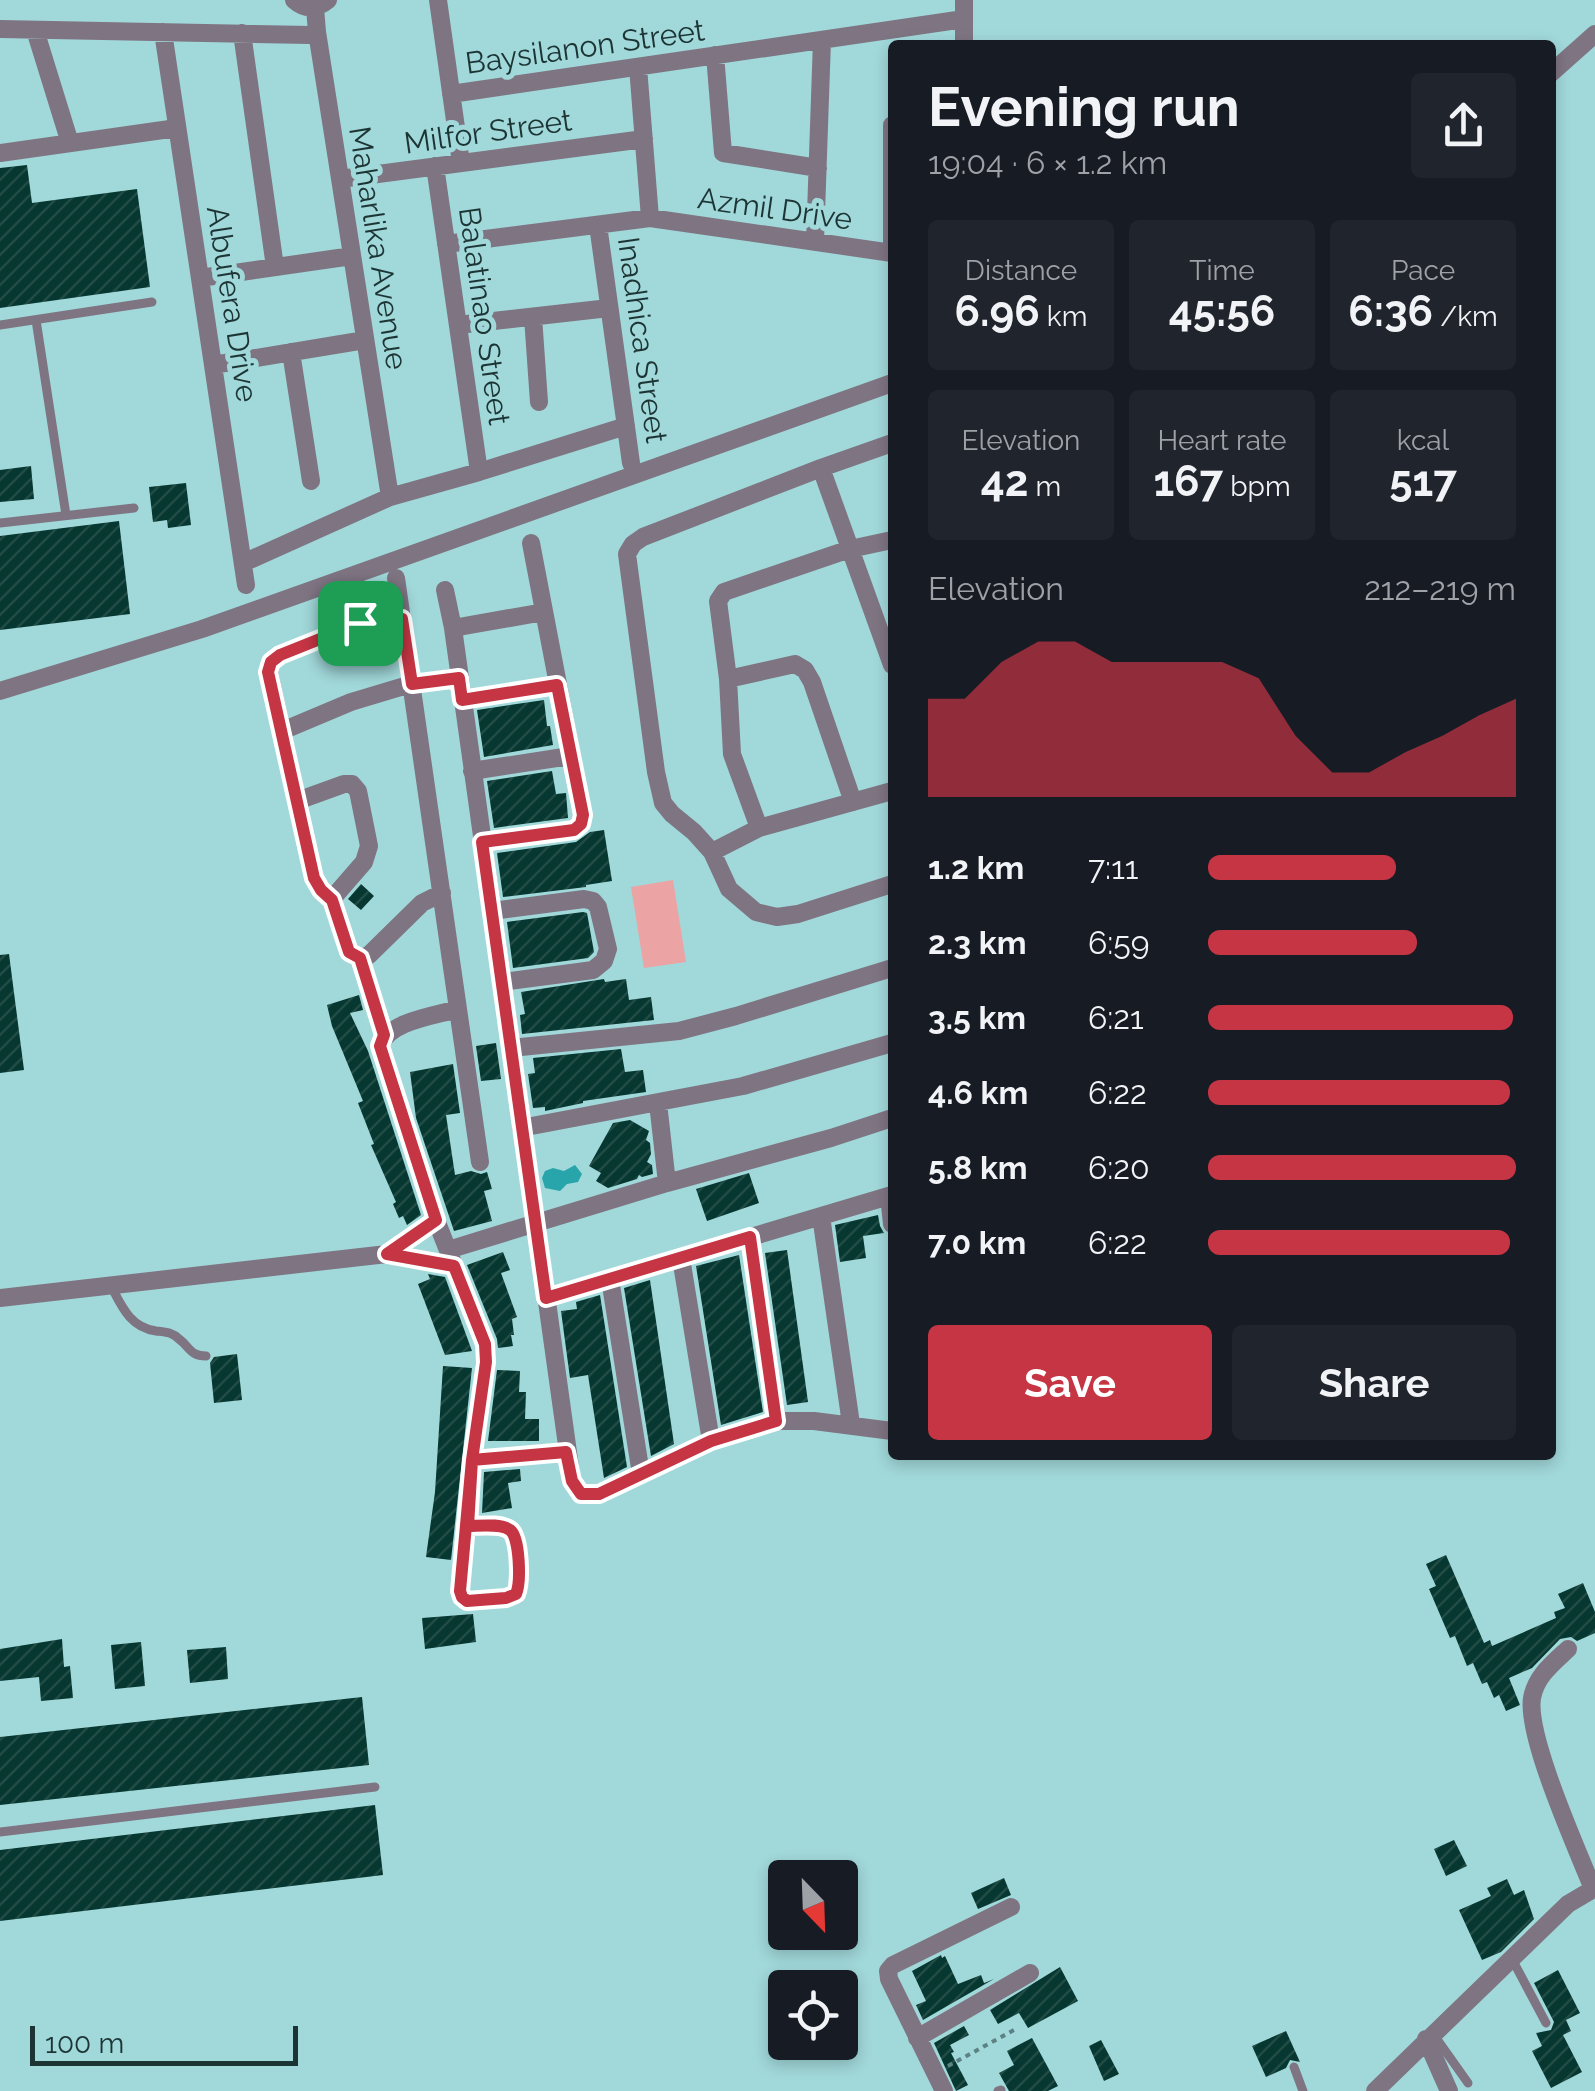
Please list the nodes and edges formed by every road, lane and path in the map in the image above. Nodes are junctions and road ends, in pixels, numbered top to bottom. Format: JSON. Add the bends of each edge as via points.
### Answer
{"nodes":[{"id":1,"x":294,"y":0,"type":"edge"},
{"id":2,"x":438,"y":0,"type":"edge"},
{"id":3,"x":322,"y":4,"type":"edge"},
{"id":4,"x":964,"y":9,"type":"edge"},
{"id":5,"x":0,"y":30,"type":"edge"},
{"id":6,"x":34,"y":30,"type":"junction"},
{"id":7,"x":163,"y":32,"type":"junction"},
{"id":8,"x":242,"y":32,"type":"junction"},
{"id":9,"x":316,"y":32,"type":"junction"},
{"id":10,"x":1595,"y":34,"type":"edge"},
{"id":11,"x":893,"y":38,"type":"edge"},
{"id":12,"x":822,"y":40,"type":"junction"},
{"id":13,"x":964,"y":40,"type":"edge"},
{"id":14,"x":716,"y":56,"type":"junction"},
{"id":15,"x":638,"y":66,"type":"junction"},
{"id":16,"x":1556,"y":69,"type":"edge"},
{"id":17,"x":451,"y":94,"type":"junction"},
{"id":18,"x":178,"y":128,"type":"junction"},
{"id":19,"x":644,"y":139,"type":"junction"},
{"id":20,"x":70,"y":143,"type":"junction"},
{"id":21,"x":0,"y":153,"type":"edge"},
{"id":22,"x":461,"y":163,"type":"junction"},
{"id":23,"x":435,"y":166,"type":"junction"},
{"id":24,"x":818,"y":168,"type":"junction"},
{"id":25,"x":340,"y":179,"type":"junction"},
{"id":26,"x":650,"y":218,"type":"junction"},
{"id":27,"x":598,"y":225,"type":"junction"},
{"id":28,"x":815,"y":242,"type":"junction"},
{"id":29,"x":446,"y":244,"type":"junction"},
{"id":30,"x":888,"y":252,"type":"edge"},
{"id":31,"x":352,"y":256,"type":"junction"},
{"id":32,"x":275,"y":267,"type":"junction"},
{"id":33,"x":200,"y":278,"type":"junction"},
{"id":34,"x":152,"y":302,"type":"dead end"},
{"id":35,"x":609,"y":308,"type":"junction"},
{"id":36,"x":533,"y":316,"type":"junction"},
{"id":37,"x":36,"y":320,"type":"junction"},
{"id":38,"x":0,"y":326,"type":"edge"},
{"id":39,"x":458,"y":326,"type":"junction"},
{"id":40,"x":365,"y":340,"type":"junction"},
{"id":41,"x":291,"y":352,"type":"junction"},
{"id":42,"x":213,"y":364,"type":"junction"},
{"id":43,"x":888,"y":385,"type":"edge"},
{"id":44,"x":539,"y":402,"type":"dead end"},
{"id":45,"x":626,"y":426,"type":"junction"},
{"id":46,"x":888,"y":444,"type":"edge"},
{"id":47,"x":631,"y":463,"type":"dead end"},
{"id":48,"x":821,"y":468,"type":"junction"},
{"id":49,"x":479,"y":472,"type":"junction"},
{"id":50,"x":311,"y":482,"type":"dead end"},
{"id":51,"x":390,"y":497,"type":"junction"},
{"id":52,"x":134,"y":508,"type":"dead end"},
{"id":53,"x":66,"y":516,"type":"junction"},
{"id":54,"x":0,"y":523,"type":"edge"},
{"id":55,"x":888,"y":541,"type":"edge"},
{"id":56,"x":531,"y":543,"type":"dead end"},
{"id":57,"x":850,"y":549,"type":"junction"},
{"id":58,"x":243,"y":562,"type":"junction"},
{"id":59,"x":396,"y":578,"type":"dead end"},
{"id":60,"x":246,"y":585,"type":"dead end"},
{"id":61,"x":445,"y":590,"type":"dead end"},
{"id":62,"x":544,"y":612,"type":"junction"},
{"id":63,"x":402,"y":619,"type":"junction"},
{"id":64,"x":452,"y":628,"type":"junction"},
{"id":65,"x":888,"y":638,"type":"edge"},
{"id":66,"x":459,"y":678,"type":"junction"},
{"id":67,"x":728,"y":679,"type":"junction"},
{"id":68,"x":412,"y":684,"type":"junction"},
{"id":69,"x":557,"y":685,"type":"junction"},
{"id":70,"x":0,"y":691,"type":"edge"},
{"id":71,"x":462,"y":700,"type":"junction"},
{"id":72,"x":282,"y":730,"type":"junction"},
{"id":73,"x":570,"y":756,"type":"junction"},
{"id":74,"x":472,"y":771,"type":"junction"},
{"id":75,"x":888,"y":791,"type":"edge"},
{"id":76,"x":296,"y":801,"type":"junction"},
{"id":77,"x":852,"y":802,"type":"junction"},
{"id":78,"x":759,"y":828,"type":"junction"},
{"id":79,"x":482,"y":842,"type":"junction"},
{"id":80,"x":712,"y":852,"type":"junction"},
{"id":81,"x":888,"y":885,"type":"edge"},
{"id":82,"x":442,"y":893,"type":"junction"},
{"id":83,"x":332,"y":900,"type":"junction"},
{"id":84,"x":492,"y":911,"type":"junction"},
{"id":85,"x":360,"y":958,"type":"junction"},
{"id":86,"x":888,"y":969,"type":"edge"},
{"id":87,"x":502,"y":982,"type":"junction"},
{"id":88,"x":458,"y":1010,"type":"junction"},
{"id":89,"x":384,"y":1035,"type":"junction"},
{"id":90,"x":888,"y":1044,"type":"edge"},
{"id":91,"x":511,"y":1048,"type":"junction"},
{"id":92,"x":658,"y":1103,"type":"junction"},
{"id":93,"x":888,"y":1119,"type":"edge"},
{"id":94,"x":521,"y":1128,"type":"junction"},
{"id":95,"x":480,"y":1162,"type":"dead end"},
{"id":96,"x":667,"y":1183,"type":"junction"},
{"id":97,"x":888,"y":1196,"type":"edge"},
{"id":98,"x":821,"y":1216,"type":"junction"},
{"id":99,"x":436,"y":1220,"type":"junction"},
{"id":100,"x":536,"y":1224,"type":"junction"},
{"id":101,"x":750,"y":1237,"type":"junction"},
{"id":102,"x":387,"y":1254,"type":"junction"},
{"id":103,"x":451,"y":1258,"type":"junction"},
{"id":104,"x":682,"y":1258,"type":"junction"},
{"id":105,"x":610,"y":1279,"type":"junction"},
{"id":106,"x":111,"y":1286,"type":"junction"},
{"id":107,"x":0,"y":1298,"type":"edge"},
{"id":108,"x":546,"y":1298,"type":"junction"},
{"id":109,"x":206,"y":1356,"type":"dead end"},
{"id":110,"x":776,"y":1421,"type":"junction"},
{"id":111,"x":851,"y":1424,"type":"junction"},
{"id":112,"x":888,"y":1431,"type":"edge"},
{"id":113,"x":711,"y":1441,"type":"junction"},
{"id":114,"x":566,"y":1452,"type":"junction"},
{"id":115,"x":472,"y":1460,"type":"junction"},
{"id":116,"x":641,"y":1474,"type":"junction"},
{"id":117,"x":468,"y":1526,"type":"junction"},
{"id":118,"x":1568,"y":1649,"type":"dead end"},
{"id":119,"x":375,"y":1787,"type":"dead end"},
{"id":120,"x":0,"y":1832,"type":"edge"},
{"id":121,"x":1594,"y":1889,"type":"edge"},
{"id":122,"x":1011,"y":1907,"type":"dead end"},
{"id":123,"x":1511,"y":1956,"type":"junction"},
{"id":124,"x":1030,"y":1973,"type":"dead end"},
{"id":125,"x":1546,"y":2023,"type":"dead end"},
{"id":126,"x":1014,"y":2030,"type":"dead end"},
{"id":127,"x":1429,"y":2036,"type":"junction"},
{"id":128,"x":917,"y":2038,"type":"junction"},
{"id":129,"x":1294,"y":2066,"type":"dead end"},
{"id":130,"x":935,"y":2074,"type":"junction"},
{"id":131,"x":1468,"y":2083,"type":"dead end"},
{"id":132,"x":944,"y":2091,"type":"edge"},
{"id":133,"x":1304,"y":2091,"type":"edge"},
{"id":134,"x":1374,"y":2091,"type":"edge"},
{"id":135,"x":1449,"y":2091,"type":"edge"}],
"edges":[{"from":1,"to":3,"type":"street","via":[[306,8]]},
{"from":2,"to":17,"type":"street"},
{"from":3,"to":9,"type":"street","name":"Maharlika Avenue"},
{"from":4,"to":11,"type":"street","name":"Baysilanon Street"},
{"from":4,"to":13,"type":"street"},
{"from":5,"to":6,"type":"street"},
{"from":6,"to":7,"type":"street"},
{"from":6,"to":20,"type":"street"},
{"from":7,"to":8,"type":"street"},
{"from":7,"to":18,"type":"street","name":"Albufera Drive"},
{"from":8,"to":9,"type":"street"},
{"from":8,"to":32,"type":"street"},
{"from":9,"to":25,"type":"street","name":"Maharlika Avenue"},
{"from":10,"to":16,"type":"street"},
{"from":11,"to":12,"type":"street","name":"Baysilanon Street"},
{"from":12,"to":14,"type":"street","name":"Baysilanon Street"},
{"from":12,"to":24,"type":"street"},
{"from":14,"to":15,"type":"street","name":"Baysilanon Street"},
{"from":14,"to":24,"type":"street","via":[[723,153]]},
{"from":15,"to":17,"type":"street","name":"Baysilanon Street"},
{"from":15,"to":19,"type":"street"},
{"from":17,"to":22,"type":"street"},
{"from":18,"to":20,"type":"street"},
{"from":18,"to":33,"type":"street","name":"Albufera Drive"},
{"from":19,"to":22,"type":"street","name":"Milfor Street"},
{"from":19,"to":26,"type":"street"},
{"from":20,"to":21,"type":"street"},
{"from":22,"to":23,"type":"street","name":"Milfor Street"},
{"from":23,"to":25,"type":"street","name":"Milfor Street"},
{"from":23,"to":29,"type":"street","name":"Balatinao Street"},
{"from":24,"to":28,"type":"street"},
{"from":25,"to":31,"type":"street","name":"Maharlika Avenue"},
{"from":26,"to":27,"type":"street","name":"Azmil Drive"},
{"from":26,"to":28,"type":"street","name":"Azmil Drive"},
{"from":27,"to":29,"type":"street","name":"Azmil Drive"},
{"from":27,"to":35,"type":"street","name":"Inadhica Street"},
{"from":28,"to":30,"type":"street","name":"Azmil Drive"},
{"from":29,"to":39,"type":"street","name":"Balatinao Street"},
{"from":31,"to":32,"type":"street"},
{"from":31,"to":40,"type":"street","name":"Maharlika Avenue"},
{"from":32,"to":33,"type":"street"},
{"from":33,"to":42,"type":"street","name":"Albufera Drive"},
{"from":34,"to":37,"type":"lane"},
{"from":35,"to":36,"type":"street"},
{"from":35,"to":45,"type":"street","name":"Inadhica Street"},
{"from":36,"to":39,"type":"street"},
{"from":36,"to":44,"type":"street"},
{"from":37,"to":38,"type":"lane"},
{"from":37,"to":53,"type":"lane"},
{"from":39,"to":49,"type":"street","name":"Balatinao Street"},
{"from":40,"to":41,"type":"street"},
{"from":40,"to":51,"type":"street","name":"Maharlika Avenue"},
{"from":41,"to":42,"type":"street"},
{"from":41,"to":50,"type":"street"},
{"from":42,"to":58,"type":"street","name":"Albufera Drive"},
{"from":43,"to":70,"type":"street","via":[[202,629]]},
{"from":45,"to":47,"type":"street","name":"Inadhica Street"},
{"from":45,"to":49,"type":"street"},
{"from":46,"to":48,"type":"street"},
{"from":48,"to":57,"type":"street"},
{"from":48,"to":80,"type":"street","via":[[643,538],[627,554],[663,802]]},
{"from":49,"to":51,"type":"street"},
{"from":51,"to":58,"type":"street"},
{"from":52,"to":53,"type":"lane"},
{"from":53,"to":54,"type":"lane"},
{"from":55,"to":57,"type":"street"},
{"from":56,"to":62,"type":"street"},
{"from":57,"to":65,"type":"street"},
{"from":57,"to":67,"type":"street","via":[[724,592],[718,601]]},
{"from":58,"to":60,"type":"street","name":"Albufera Drive"},
{"from":59,"to":63,"type":"street"},
{"from":61,"to":64,"type":"street"},
{"from":62,"to":64,"type":"street"},
{"from":62,"to":69,"type":"street"},
{"from":63,"to":68,"type":"street"},
{"from":63,"to":72,"type":"street","via":[[360,623],[271,662]]},
{"from":64,"to":66,"type":"street"},
{"from":66,"to":68,"type":"street"},
{"from":66,"to":71,"type":"street"},
{"from":67,"to":77,"type":"street","via":[[796,664],[805,670]]},
{"from":67,"to":78,"type":"street","via":[[732,754]]},
{"from":68,"to":72,"type":"street"},
{"from":68,"to":82,"type":"street"},
{"from":69,"to":71,"type":"street"},
{"from":69,"to":73,"type":"street"},
{"from":71,"to":74,"type":"street"},
{"from":72,"to":76,"type":"street"},
{"from":73,"to":74,"type":"street"},
{"from":73,"to":79,"type":"street","via":[[581,824]]},
{"from":74,"to":79,"type":"street"},
{"from":75,"to":77,"type":"street"},
{"from":76,"to":83,"type":"street","via":[[314,878]]},
{"from":76,"to":83,"type":"street","via":[[344,784],[358,791],[369,846]]},
{"from":77,"to":78,"type":"street"},
{"from":78,"to":80,"type":"street"},
{"from":79,"to":84,"type":"street"},
{"from":80,"to":81,"type":"street","via":[[729,889],[756,912],[776,917]]},
{"from":82,"to":85,"type":"street"},
{"from":82,"to":88,"type":"street"},
{"from":83,"to":85,"type":"street","via":[[349,952]]},
{"from":84,"to":87,"type":"street"},
{"from":84,"to":87,"type":"street","via":[[593,901],[608,948],[593,970]]},
{"from":85,"to":89,"type":"street"},
{"from":86,"to":91,"type":"street","via":[[679,1030]]},
{"from":87,"to":91,"type":"street"},
{"from":88,"to":89,"type":"street"},
{"from":88,"to":95,"type":"street"},
{"from":89,"to":99,"type":"street","via":[[380,1046]]},
{"from":90,"to":92,"type":"street"},
{"from":91,"to":94,"type":"street"},
{"from":92,"to":94,"type":"street"},
{"from":92,"to":96,"type":"street"},
{"from":93,"to":96,"type":"street"},
{"from":94,"to":100,"type":"street"},
{"from":96,"to":100,"type":"street"},
{"from":97,"to":98,"type":"street"},
{"from":98,"to":101,"type":"street"},
{"from":98,"to":111,"type":"street"},
{"from":99,"to":102,"type":"street"},
{"from":99,"to":103,"type":"street"},
{"from":100,"to":103,"type":"street"},
{"from":100,"to":108,"type":"street"},
{"from":101,"to":104,"type":"street"},
{"from":101,"to":110,"type":"street"},
{"from":102,"to":103,"type":"street"},
{"from":102,"to":106,"type":"street"},
{"from":103,"to":115,"type":"street","via":[[485,1344]]},
{"from":104,"to":105,"type":"street"},
{"from":104,"to":113,"type":"street"},
{"from":105,"to":108,"type":"street"},
{"from":105,"to":116,"type":"street"},
{"from":106,"to":107,"type":"street"},
{"from":106,"to":109,"type":"lane","via":[[136,1324],[166,1331],[190,1352]]},
{"from":108,"to":114,"type":"street"},
{"from":110,"to":111,"type":"street"},
{"from":110,"to":113,"type":"street"},
{"from":111,"to":112,"type":"street"},
{"from":113,"to":116,"type":"street"},
{"from":114,"to":115,"type":"street"},
{"from":114,"to":116,"type":"street","via":[[581,1494],[599,1494]]},
{"from":115,"to":117,"type":"street"},
{"from":117,"to":117,"type":"street","via":[[462,1597],[516,1594],[513,1532]]},
{"from":118,"to":121,"type":"street","via":[[1540,1676],[1532,1700],[1536,1736]]},
{"from":119,"to":120,"type":"lane"},
{"from":121,"to":123,"type":"street"},
{"from":122,"to":128,"type":"street","via":[[888,1971]]},
{"from":123,"to":125,"type":"lane"},
{"from":123,"to":127,"type":"street"},
{"from":124,"to":128,"type":"street"},
{"from":126,"to":130,"type":"path"},
{"from":127,"to":131,"type":"lane"},
{"from":127,"to":134,"type":"street"},
{"from":127,"to":135,"type":"street"},
{"from":128,"to":130,"type":"street"},
{"from":129,"to":133,"type":"lane"},
{"from":130,"to":132,"type":"street"}]}
